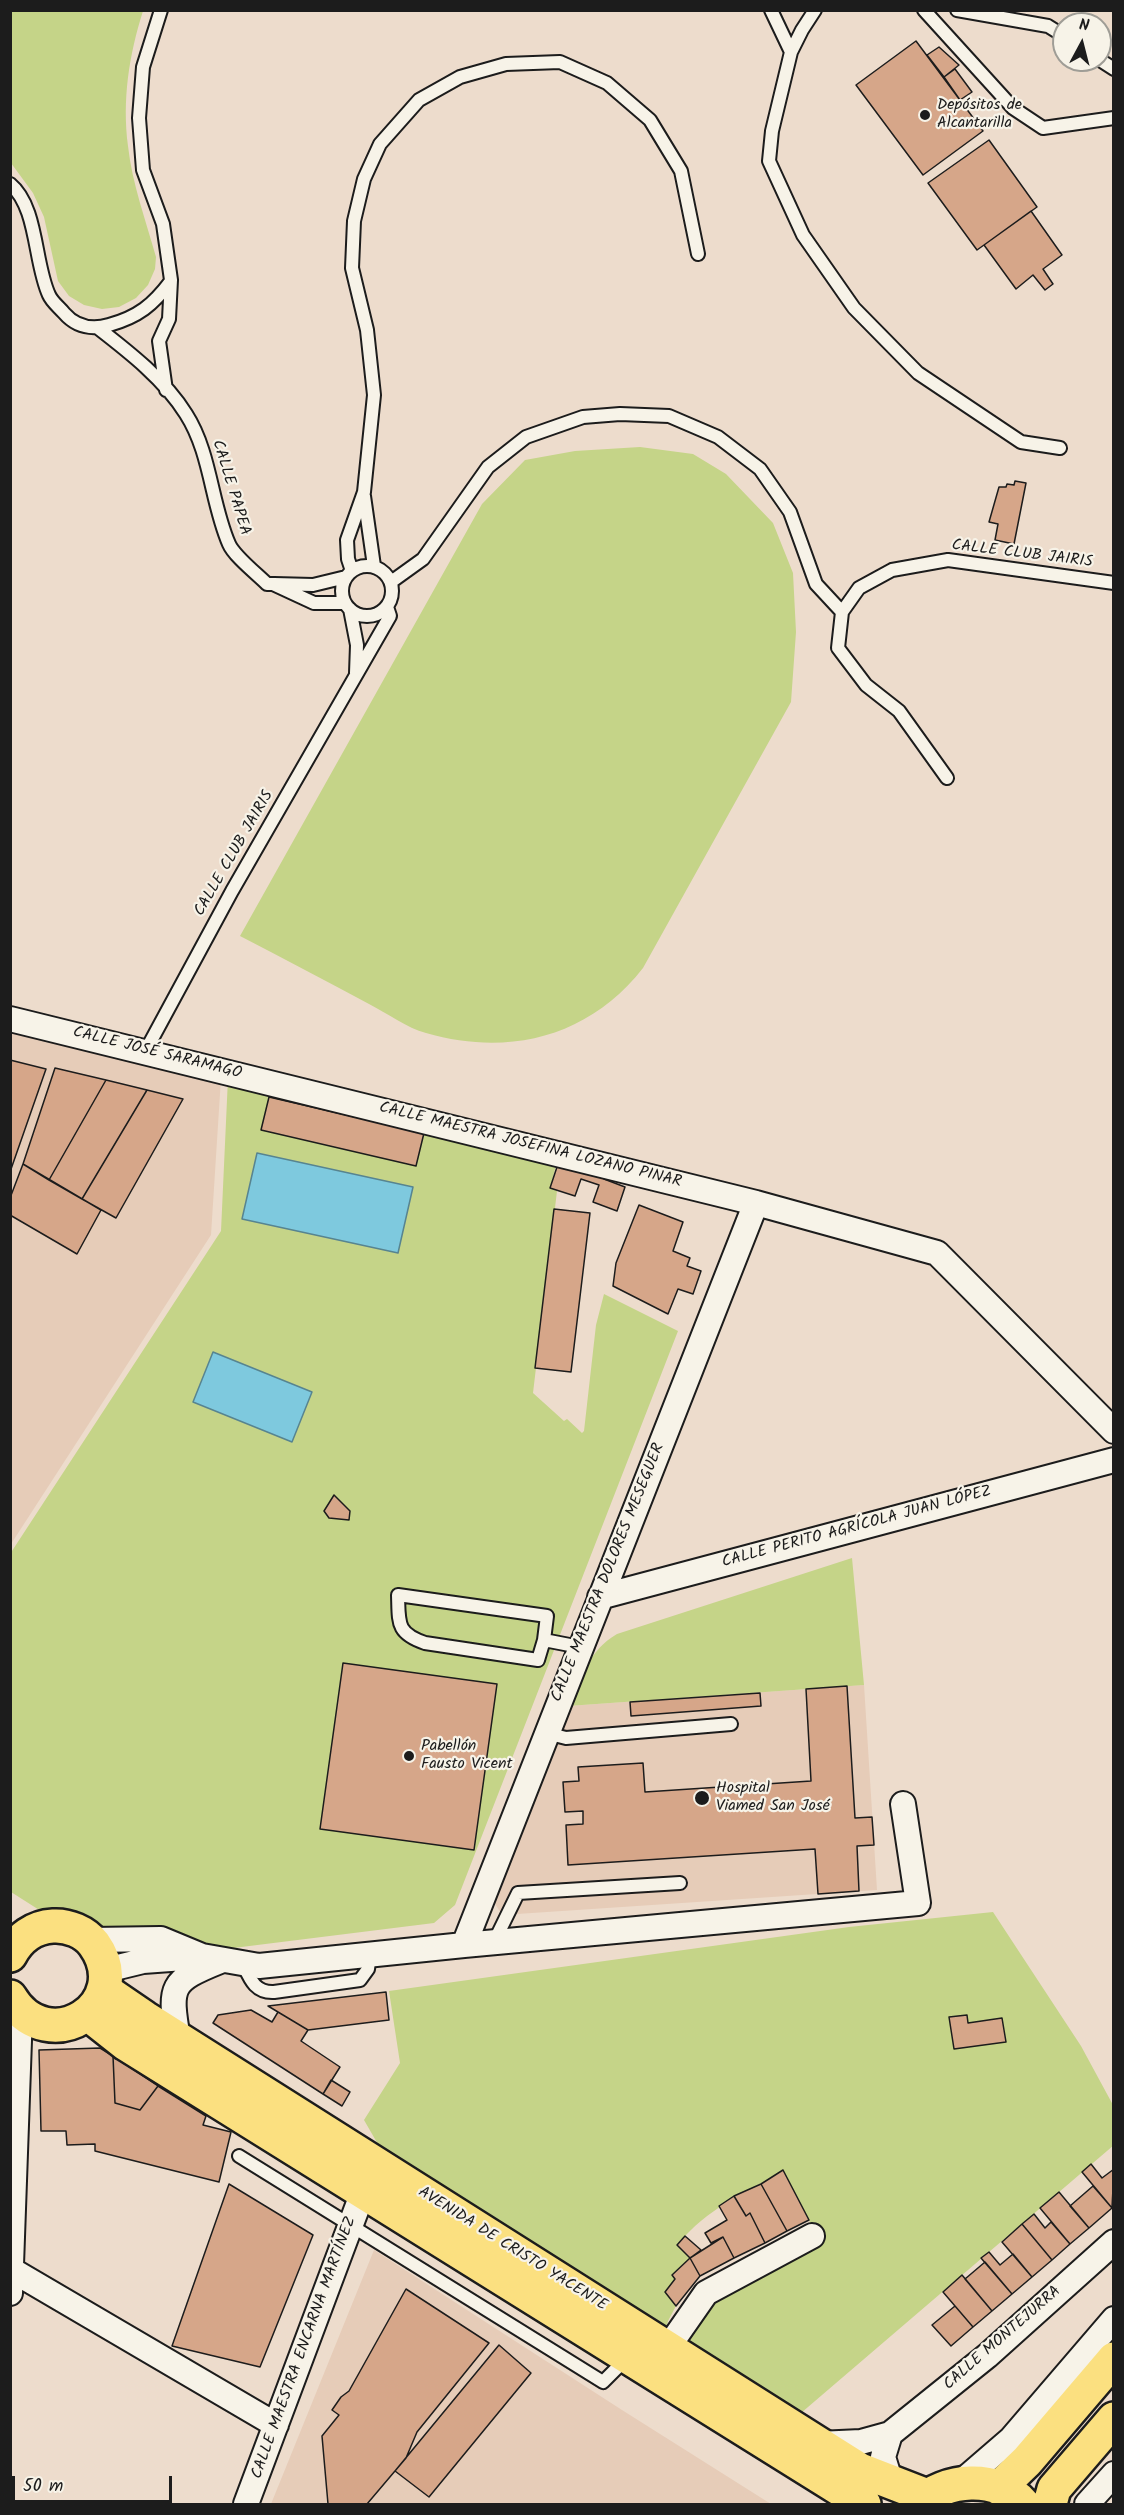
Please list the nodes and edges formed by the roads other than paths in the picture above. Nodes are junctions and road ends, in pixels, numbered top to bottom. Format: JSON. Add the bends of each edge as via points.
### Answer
{"nodes":[{"id":1,"x":161,"y":10,"type":"edge"},
{"id":2,"x":771,"y":10,"type":"edge"},
{"id":3,"x":815,"y":10,"type":"edge"},
{"id":4,"x":924,"y":10,"type":"edge"},
{"id":5,"x":957,"y":10,"type":"edge"},
{"id":6,"x":1052,"y":28,"type":"edge"},
{"id":7,"x":790,"y":52,"type":"junction"},
{"id":8,"x":1113,"y":118,"type":"edge"},
{"id":9,"x":10,"y":184,"type":"edge"},
{"id":10,"x":698,"y":254,"type":"dead end"},
{"id":11,"x":171,"y":280,"type":"junction"},
{"id":12,"x":98,"y":328,"type":"junction"},
{"id":13,"x":166,"y":390,"type":"junction"},
{"id":14,"x":1060,"y":448,"type":"dead end"},
{"id":15,"x":364,"y":492,"type":"junction"},
{"id":16,"x":374,"y":566,"type":"junction"},
{"id":17,"x":349,"y":574,"type":"junction"},
{"id":18,"x":391,"y":582,"type":"junction"},
{"id":19,"x":1113,"y":583,"type":"edge"},
{"id":20,"x":273,"y":584,"type":"junction"},
{"id":21,"x":347,"y":606,"type":"junction"},
{"id":22,"x":387,"y":607,"type":"junction"},
{"id":23,"x":842,"y":612,"type":"junction"},
{"id":24,"x":356,"y":676,"type":"junction"},
{"id":25,"x":947,"y":778,"type":"dead end"},
{"id":26,"x":10,"y":1019,"type":"edge"},
{"id":27,"x":145,"y":1052,"type":"junction"},
{"id":28,"x":304,"y":1090,"type":"joint"},
{"id":29,"x":756,"y":1203,"type":"junction"},
{"id":30,"x":1113,"y":1431,"type":"edge"},
{"id":31,"x":1113,"y":1460,"type":"edge"},
{"id":32,"x":600,"y":1596,"type":"junction"},
{"id":33,"x":544,"y":1640,"type":"junction"},
{"id":34,"x":580,"y":1647,"type":"junction"},
{"id":35,"x":731,"y":1724,"type":"dead end"},
{"id":36,"x":546,"y":1733,"type":"junction"},
{"id":37,"x":903,"y":1804,"type":"dead end"},
{"id":38,"x":680,"y":1883,"type":"dead end"},
{"id":39,"x":17,"y":1935,"type":"edge"},
{"id":40,"x":91,"y":1940,"type":"junction"},
{"id":41,"x":494,"y":1942,"type":"junction"},
{"id":42,"x":464,"y":1945,"type":"junction"},
{"id":43,"x":222,"y":1960,"type":"junction"},
{"id":44,"x":99,"y":1991,"type":"junction"},
{"id":45,"x":15,"y":2005,"type":"edge"},
{"id":46,"x":178,"y":2039,"type":"junction"},
{"id":47,"x":239,"y":2156,"type":"dead end"},
{"id":48,"x":363,"y":2192,"type":"junction"},
{"id":49,"x":351,"y":2225,"type":"junction"},
{"id":50,"x":812,"y":2236,"type":"dead end"},
{"id":51,"x":1113,"y":2242,"type":"edge"},
{"id":52,"x":11,"y":2277,"type":"edge"},
{"id":53,"x":1113,"y":2319,"type":"edge"},
{"id":54,"x":667,"y":2349,"type":"junction"},
{"id":55,"x":628,"y":2357,"type":"junction"},
{"id":56,"x":1113,"y":2359,"type":"edge"},
{"id":57,"x":1113,"y":2419,"type":"edge"},
{"id":58,"x":276,"y":2424,"type":"junction"},
{"id":59,"x":891,"y":2434,"type":"junction"},
{"id":60,"x":818,"y":2444,"type":"junction"},
{"id":61,"x":1113,"y":2474,"type":"edge"},
{"id":62,"x":891,"y":2482,"type":"junction"},
{"id":63,"x":960,"y":2483,"type":"junction"},
{"id":64,"x":1011,"y":2496,"type":"edge"},
{"id":65,"x":922,"y":2500,"type":"edge"},
{"id":66,"x":246,"y":2505,"type":"edge"},
{"id":67,"x":864,"y":2505,"type":"edge"},
{"id":68,"x":1050,"y":2505,"type":"edge"},
{"id":69,"x":1087,"y":2505,"type":"edge"}],
"edges":[{"from":1,"to":11,"type":"lane","via":[[143,68],[139,118],[143,170],[163,224]]},
{"from":2,"to":7,"type":"lane"},
{"from":3,"to":7,"type":"lane"},
{"from":4,"to":8,"type":"lane","via":[[1013,108],[1043,128]]},
{"from":5,"to":6,"type":"lane"},
{"from":7,"to":14,"type":"lane","via":[[769,161],[803,235],[854,308],[918,373],[1021,441]]},
{"from":9,"to":12,"type":"lane","via":[[32,224],[49,296],[70,320]]},
{"from":10,"to":15,"type":"lane","via":[[681,171],[650,120],[608,83],[560,62],[506,64],[460,77],[419,100],[380,144],[364,179],[354,221],[352,268],[367,330],[374,395]]},
{"from":11,"to":12,"type":"lane","via":[[145,310]]},
{"from":11,"to":13,"type":"lane","via":[[169,319],[159,341]]},
{"from":12,"to":13,"type":"lane","name":"CALLE PAPEA"},
{"from":13,"to":20,"type":"lane","name":"CALLE PAPEA","via":[[187,414],[203,451],[230,547],[267,584]]},
{"from":15,"to":16,"type":"lane"},
{"from":15,"to":17,"type":"lane","via":[[347,540]]},
{"from":16,"to":17,"type":"lane","via":[[360,567]]},
{"from":16,"to":18,"type":"lane"},
{"from":17,"to":20,"type":"lane","via":[[313,585]]},
{"from":17,"to":21,"type":"lane","via":[[342,594]]},
{"from":18,"to":22,"type":"lane","via":[[393,592]]},
{"from":18,"to":23,"type":"lane","via":[[423,558],[488,468],[526,437],[583,417],[669,416],[718,437],[760,469],[790,512],[816,584]]},
{"from":19,"to":23,"type":"lane","name":"CALLE CLUB JAIRIS","via":[[948,560],[892,570],[860,588]]},
{"from":20,"to":21,"type":"lane","name":"CALLE PAPEA","via":[[314,603]]},
{"from":21,"to":22,"type":"lane","via":[[357,614],[374,616]]},
{"from":21,"to":24,"type":"lane","via":[[357,645]]},
{"from":22,"to":24,"type":"lane","name":"CALLE CLUB JAIRIS","via":[[390,616]]},
{"from":23,"to":25,"type":"lane","via":[[838,648],[866,685],[899,711]]},
{"from":24,"to":27,"type":"lane","name":"CALLE CLUB JAIRIS"},
{"from":26,"to":27,"type":"street","name":"CALLE JOSÉ SARAMAGO"},
{"from":27,"to":28,"type":"street","name":"CALLE JOSÉ SARAMAGO"},
{"from":28,"to":29,"type":"street","name":"CALLE MAESTRA JOSEFINA LOZANO PINAR"},
{"from":29,"to":30,"type":"street","name":"CALLE MAESTRA JOSEFINA LOZANO PINAR","via":[[937,1253]]},
{"from":29,"to":32,"type":"street","name":"CALLE MAESTRA DOLORES MESEGUER"},
{"from":31,"to":32,"type":"street","name":"CALLE PERITO AGRÍCOLA JUAN LÓPEZ"},
{"from":32,"to":34,"type":"street","name":"CALLE MAESTRA DOLORES MESEGUER"},
{"from":33,"to":33,"type":"lane","via":[[547,1616],[398,1595],[399,1625],[408,1637],[425,1643],[538,1660]]},
{"from":33,"to":34,"type":"lane"},
{"from":34,"to":36,"type":"street","name":"CALLE MAESTRA DOLORES MESEGUER"},
{"from":35,"to":36,"type":"lane","via":[[566,1737]]},
{"from":36,"to":42,"type":"street","name":"CALLE MAESTRA DOLORES MESEGUER"},
{"from":37,"to":41,"type":"street","via":[[918,1903]]},
{"from":38,"to":41,"type":"lane","via":[[518,1893]]},
{"from":39,"to":40,"type":"main road","via":[[60,1926],[77,1930]]},
{"from":40,"to":43,"type":"street","via":[[161,1939]]},
{"from":40,"to":44,"type":"main road","via":[[101,1954]]},
{"from":41,"to":42,"type":"street"},
{"from":42,"to":43,"type":"street","via":[[259,1966]]},
{"from":43,"to":44,"type":"street","via":[[142,1961]]},
{"from":43,"to":46,"type":"street","via":[[188,1974],[174,1990]]},
{"from":44,"to":45,"type":"main road","via":[[66,2025],[32,2020]]},
{"from":44,"to":46,"type":"main road","name":"AVENIDA DE CRISTO YACENTE"},
{"from":44,"to":48,"type":"main road","name":"AVENIDA DE CRISTO YACENTE","via":[[126,2044]]},
{"from":45,"to":52,"type":"street"},
{"from":46,"to":54,"type":"main road","name":"AVENIDA DE CRISTO YACENTE"},
{"from":47,"to":49,"type":"lane"},
{"from":48,"to":49,"type":"street","name":"CALLE MAESTRA ENCARNA MARTÍNEZ"},
{"from":48,"to":55,"type":"main road","name":"AVENIDA DE CRISTO YACENTE"},
{"from":49,"to":55,"type":"lane","via":[[603,2382]]},
{"from":49,"to":58,"type":"street","name":"CALLE MAESTRA ENCARNA MARTÍNEZ"},
{"from":50,"to":54,"type":"street","via":[[706,2293]]},
{"from":51,"to":59,"type":"street","name":"CALLE MONTEJURRA","via":[[987,2356]]},
{"from":52,"to":58,"type":"street"},
{"from":53,"to":63,"type":"street","via":[[1011,2439]]},
{"from":54,"to":60,"type":"main road","name":"AVENIDA DE CRISTO YACENTE"},
{"from":55,"to":67,"type":"main road","name":"AVENIDA DE CRISTO YACENTE"},
{"from":56,"to":64,"type":"main road","via":[[1027,2461]]},
{"from":57,"to":68,"type":"main road","via":[[1054,2489]]},
{"from":58,"to":66,"type":"street","name":"CALLE MAESTRA ENCARNA MARTÍNEZ"},
{"from":59,"to":60,"type":"street","via":[[861,2442]]},
{"from":59,"to":62,"type":"street","via":[[884,2457]]},
{"from":60,"to":62,"type":"main road","name":"AVENIDA DE CRISTO YACENTE","via":[[860,2470]]},
{"from":61,"to":69,"type":"street"},
{"from":62,"to":65,"type":"main road","name":"AVENIDA DE CRISTO YACENTE"},
{"from":63,"to":64,"type":"main road","via":[[984,2484]]},
{"from":63,"to":65,"type":"main road"}]}
